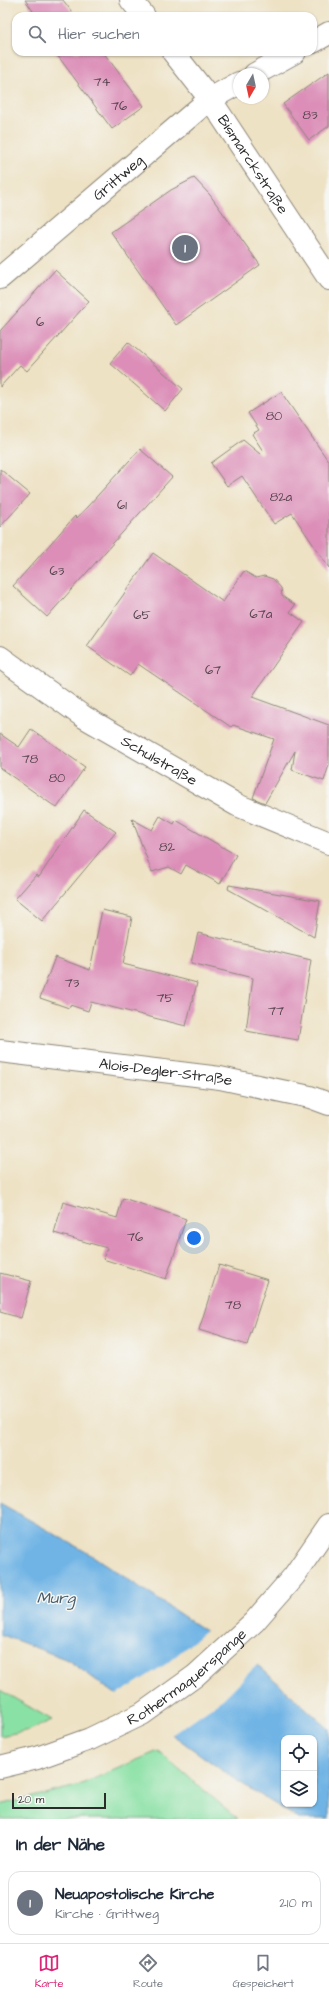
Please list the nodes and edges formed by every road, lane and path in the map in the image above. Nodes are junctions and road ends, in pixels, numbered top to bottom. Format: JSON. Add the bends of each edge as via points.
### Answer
{"nodes":[{"id":1,"x":131,"y":0,"type":"edge"},
{"id":2,"x":141,"y":12,"type":"edge"},
{"id":3,"x":329,"y":33,"type":"edge"},
{"id":4,"x":317,"y":40,"type":"edge"},
{"id":5,"x":176,"y":56,"type":"edge"},
{"id":6,"x":288,"y":56,"type":"edge"},
{"id":7,"x":266,"y":68,"type":"edge"},
{"id":8,"x":233,"y":86,"type":"edge"},
{"id":9,"x":210,"y":99,"type":"junction"},
{"id":10,"x":0,"y":278,"type":"edge"},
{"id":11,"x":329,"y":279,"type":"edge"},
{"id":12,"x":0,"y":657,"type":"edge"},
{"id":13,"x":329,"y":843,"type":"edge"},
{"id":14,"x":0,"y":1051,"type":"edge"},
{"id":15,"x":329,"y":1104,"type":"edge"},
{"id":16,"x":329,"y":1525,"type":"edge"},
{"id":17,"x":0,"y":1766,"type":"edge"}],
"edges":[{"from":1,"to":2,"type":"street"},
{"from":3,"to":4,"type":"street"},
{"from":5,"to":9,"type":"street","name":"Bismarckstraße"},
{"from":6,"to":7,"type":"street"},
{"from":8,"to":9,"type":"street","name":"Grittweg"},
{"from":9,"to":10,"type":"street","name":"Grittweg"},
{"from":9,"to":11,"type":"street","name":"Bismarckstraße"},
{"from":12,"to":13,"type":"street","name":"Schulstraße","via":[[84,717],[237,805]]},
{"from":14,"to":15,"type":"street","name":"Alois-Degler-Straße","via":[[220,1078],[310,1097]]},
{"from":16,"to":17,"type":"street","name":"Rothermaquerspange","via":[[294,1576],[254,1622],[201,1671],[142,1714],[90,1739],[37,1758]]}]}
